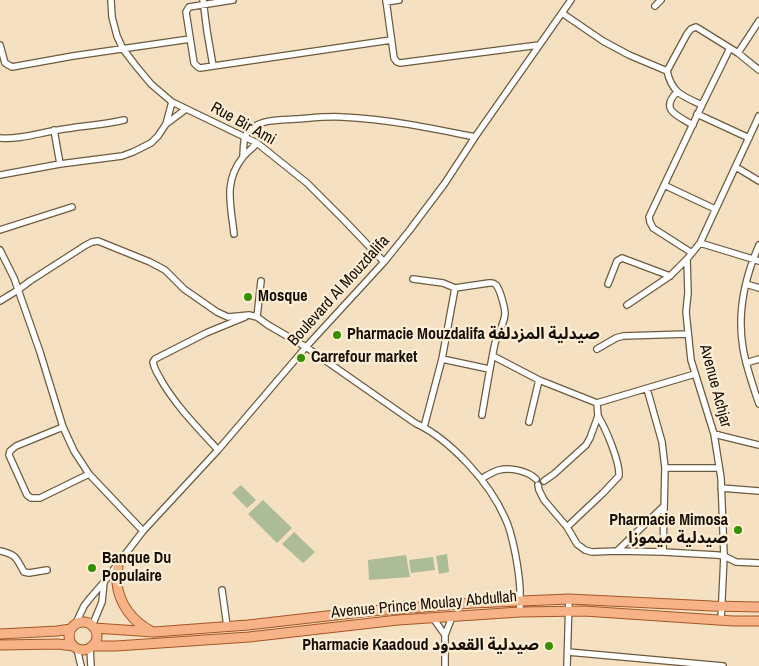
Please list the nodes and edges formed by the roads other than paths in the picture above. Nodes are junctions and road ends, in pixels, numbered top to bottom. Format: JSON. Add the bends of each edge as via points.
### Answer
{"nodes":[{"id":1,"x":111,"y":0,"type":"edge"},
{"id":2,"x":232,"y":0,"type":"edge"},
{"id":3,"x":400,"y":0,"type":"edge"},
{"id":4,"x":571,"y":0,"type":"edge"},
{"id":5,"x":661,"y":0,"type":"edge"},
{"id":6,"x":386,"y":1,"type":"edge"},
{"id":7,"x":204,"y":2,"type":"edge"},
{"id":8,"x":655,"y":6,"type":"dead end"},
{"id":9,"x":562,"y":13,"type":"junction"},
{"id":10,"x":759,"y":21,"type":"edge"},
{"id":11,"x":190,"y":39,"type":"junction"},
{"id":12,"x":391,"y":40,"type":"junction"},
{"id":13,"x":0,"y":44,"type":"edge"},
{"id":14,"x":539,"y":46,"type":"junction"},
{"id":15,"x":730,"y":48,"type":"junction"},
{"id":16,"x":124,"y":49,"type":"junction"},
{"id":17,"x":738,"y":53,"type":"junction"},
{"id":18,"x":213,"y":66,"type":"junction"},
{"id":19,"x":759,"y":70,"type":"edge"},
{"id":20,"x":667,"y":71,"type":"junction"},
{"id":21,"x":677,"y":92,"type":"junction"},
{"id":22,"x":172,"y":102,"type":"junction"},
{"id":23,"x":702,"y":104,"type":"junction"},
{"id":24,"x":186,"y":109,"type":"junction"},
{"id":25,"x":697,"y":114,"type":"junction"},
{"id":26,"x":759,"y":116,"type":"edge"},
{"id":27,"x":124,"y":120,"type":"dead end"},
{"id":28,"x":166,"y":124,"type":"junction"},
{"id":29,"x":693,"y":125,"type":"junction"},
{"id":30,"x":54,"y":130,"type":"junction"},
{"id":31,"x":244,"y":137,"type":"junction"},
{"id":32,"x":475,"y":137,"type":"junction"},
{"id":33,"x":0,"y":138,"type":"edge"},
{"id":34,"x":749,"y":138,"type":"junction"},
{"id":35,"x":257,"y":143,"type":"junction"},
{"id":36,"x":243,"y":156,"type":"junction"},
{"id":37,"x":60,"y":164,"type":"junction"},
{"id":38,"x":736,"y":167,"type":"junction"},
{"id":39,"x":0,"y":175,"type":"edge"},
{"id":40,"x":759,"y":181,"type":"edge"},
{"id":41,"x":664,"y":186,"type":"junction"},
{"id":42,"x":72,"y":207,"type":"dead end"},
{"id":43,"x":715,"y":210,"type":"junction"},
{"id":44,"x":0,"y":230,"type":"edge"},
{"id":45,"x":234,"y":234,"type":"dead end"},
{"id":46,"x":700,"y":242,"type":"junction"},
{"id":47,"x":759,"y":245,"type":"edge"},
{"id":48,"x":0,"y":250,"type":"edge"},
{"id":49,"x":692,"y":253,"type":"junction"},
{"id":50,"x":688,"y":259,"type":"junction"},
{"id":51,"x":756,"y":260,"type":"edge"},
{"id":52,"x":384,"y":262,"type":"junction"},
{"id":53,"x":670,"y":276,"type":"junction"},
{"id":54,"x":413,"y":279,"type":"dead end"},
{"id":55,"x":261,"y":280,"type":"dead end"},
{"id":56,"x":608,"y":284,"type":"dead end"},
{"id":57,"x":746,"y":284,"type":"junction"},
{"id":58,"x":455,"y":288,"type":"junction"},
{"id":59,"x":759,"y":288,"type":"edge"},
{"id":60,"x":18,"y":290,"type":"junction"},
{"id":61,"x":0,"y":301,"type":"edge"},
{"id":62,"x":627,"y":305,"type":"dead end"},
{"id":63,"x":249,"y":316,"type":"junction"},
{"id":64,"x":257,"y":317,"type":"junction"},
{"id":65,"x":688,"y":334,"type":"junction"},
{"id":66,"x":306,"y":347,"type":"junction"},
{"id":67,"x":597,"y":349,"type":"dead end"},
{"id":68,"x":494,"y":356,"type":"junction"},
{"id":69,"x":442,"y":359,"type":"junction"},
{"id":70,"x":759,"y":359,"type":"edge"},
{"id":71,"x":746,"y":363,"type":"junction"},
{"id":72,"x":489,"y":369,"type":"junction"},
{"id":73,"x":695,"y":374,"type":"junction"},
{"id":74,"x":539,"y":380,"type":"junction"},
{"id":75,"x":647,"y":389,"type":"junction"},
{"id":76,"x":597,"y":403,"type":"junction"},
{"id":77,"x":759,"y":404,"type":"edge"},
{"id":78,"x":482,"y":415,"type":"dead end"},
{"id":79,"x":598,"y":416,"type":"junction"},
{"id":80,"x":529,"y":422,"type":"dead end"},
{"id":81,"x":63,"y":427,"type":"junction"},
{"id":82,"x":424,"y":427,"type":"junction"},
{"id":83,"x":714,"y":434,"type":"junction"},
{"id":84,"x":759,"y":445,"type":"edge"},
{"id":85,"x":218,"y":450,"type":"junction"},
{"id":86,"x":664,"y":468,"type":"junction"},
{"id":87,"x":719,"y":468,"type":"junction"},
{"id":88,"x":89,"y":474,"type":"junction"},
{"id":89,"x":481,"y":479,"type":"junction"},
{"id":90,"x":537,"y":482,"type":"junction"},
{"id":91,"x":721,"y":488,"type":"junction"},
{"id":92,"x":759,"y":491,"type":"edge"},
{"id":93,"x":664,"y":506,"type":"junction"},
{"id":94,"x":567,"y":527,"type":"junction"},
{"id":95,"x":143,"y":531,"type":"junction"},
{"id":96,"x":0,"y":551,"type":"edge"},
{"id":97,"x":617,"y":551,"type":"junction"},
{"id":98,"x":663,"y":552,"type":"junction"},
{"id":99,"x":724,"y":556,"type":"junction"},
{"id":100,"x":118,"y":563,"type":"junction"},
{"id":101,"x":759,"y":563,"type":"edge"},
{"id":102,"x":47,"y":570,"type":"dead end"},
{"id":103,"x":104,"y":582,"type":"junction"},
{"id":104,"x":222,"y":590,"type":"dead end"},
{"id":105,"x":568,"y":599,"type":"junction"},
{"id":106,"x":520,"y":602,"type":"junction"},
{"id":107,"x":722,"y":606,"type":"junction"},
{"id":108,"x":759,"y":607,"type":"edge"},
{"id":109,"x":568,"y":610,"type":"junction"},
{"id":110,"x":520,"y":612,"type":"junction"},
{"id":111,"x":452,"y":616,"type":"junction"},
{"id":112,"x":433,"y":618,"type":"junction"},
{"id":113,"x":721,"y":620,"type":"junction"},
{"id":114,"x":759,"y":621,"type":"edge"},
{"id":115,"x":227,"y":626,"type":"junction"},
{"id":116,"x":73,"y":627,"type":"junction"},
{"id":117,"x":93,"y":627,"type":"junction"},
{"id":118,"x":154,"y":632,"type":"junction"},
{"id":119,"x":0,"y":634,"type":"edge"},
{"id":120,"x":445,"y":635,"type":"junction"},
{"id":121,"x":0,"y":645,"type":"edge"},
{"id":122,"x":75,"y":647,"type":"junction"},
{"id":123,"x":91,"y":647,"type":"junction"},
{"id":124,"x":568,"y":652,"type":"junction"},
{"id":125,"x":82,"y":666,"type":"edge"},
{"id":126,"x":90,"y":666,"type":"edge"},
{"id":127,"x":445,"y":666,"type":"edge"},
{"id":128,"x":567,"y":666,"type":"edge"},
{"id":129,"x":719,"y":666,"type":"edge"},
{"id":130,"x":723,"y":666,"type":"edge"}],
"edges":[{"from":1,"to":16,"type":"street","name":"Rue Bir Ami","via":[[117,36]]},
{"from":2,"to":7,"type":"street"},
{"from":3,"to":6,"type":"street"},
{"from":4,"to":9,"type":"street","name":"Boulevard Al Mouzdalifa"},
{"from":5,"to":8,"type":"street"},
{"from":6,"to":12,"type":"street"},
{"from":7,"to":11,"type":"street","via":[[186,12]]},
{"from":7,"to":18,"type":"street"},
{"from":9,"to":14,"type":"street","name":"Boulevard Al Mouzdalifa"},
{"from":9,"to":20,"type":"street","via":[[603,41]]},
{"from":10,"to":17,"type":"street"},
{"from":11,"to":16,"type":"street"},
{"from":11,"to":18,"type":"street","via":[[194,63],[200,68]]},
{"from":12,"to":14,"type":"street","via":[[395,61],[400,63]]},
{"from":12,"to":18,"type":"street"},
{"from":13,"to":16,"type":"street","via":[[5,63],[12,67]]},
{"from":14,"to":32,"type":"street","name":"Boulevard Al Mouzdalifa"},
{"from":15,"to":17,"type":"street"},
{"from":15,"to":20,"type":"street","via":[[694,28],[687,34]]},
{"from":15,"to":23,"type":"street"},
{"from":16,"to":22,"type":"street","name":"Rue Bir Ami","via":[[151,84]]},
{"from":17,"to":19,"type":"street"},
{"from":20,"to":21,"type":"street"},
{"from":21,"to":23,"type":"street"},
{"from":21,"to":29,"type":"street","via":[[669,102],[669,108]]},
{"from":22,"to":24,"type":"street","name":"Rue Bir Ami"},
{"from":22,"to":28,"type":"street"},
{"from":23,"to":25,"type":"street"},
{"from":24,"to":28,"type":"street"},
{"from":24,"to":31,"type":"street","name":"Rue Bir Ami"},
{"from":25,"to":29,"type":"street"},
{"from":25,"to":34,"type":"street"},
{"from":26,"to":34,"type":"street"},
{"from":27,"to":30,"type":"street"},
{"from":28,"to":37,"type":"street","via":[[151,143],[133,152]]},
{"from":29,"to":41,"type":"street"},
{"from":30,"to":33,"type":"street"},
{"from":30,"to":37,"type":"street"},
{"from":31,"to":32,"type":"street","via":[[260,123],[274,120],[341,117],[387,121]]},
{"from":31,"to":35,"type":"street","name":"Rue Bir Ami"},
{"from":31,"to":36,"type":"street"},
{"from":32,"to":52,"type":"street","name":"Boulevard Al Mouzdalifa","via":[[445,183]]},
{"from":34,"to":38,"type":"street"},
{"from":35,"to":36,"type":"street"},
{"from":35,"to":52,"type":"street","name":"Rue Bir Ami","via":[[307,183]]},
{"from":36,"to":45,"type":"street","via":[[230,186]]},
{"from":37,"to":39,"type":"street"},
{"from":38,"to":40,"type":"street"},
{"from":38,"to":43,"type":"street"},
{"from":41,"to":43,"type":"street"},
{"from":41,"to":49,"type":"street","via":[[649,217],[650,222],[653,228]]},
{"from":42,"to":44,"type":"street"},
{"from":43,"to":46,"type":"street"},
{"from":46,"to":49,"type":"street"},
{"from":46,"to":51,"type":"street"},
{"from":47,"to":51,"type":"street"},
{"from":48,"to":60,"type":"street"},
{"from":49,"to":50,"type":"street"},
{"from":50,"to":53,"type":"street"},
{"from":50,"to":65,"type":"street","name":"Avenue Achjar"},
{"from":51,"to":57,"type":"street"},
{"from":52,"to":66,"type":"street","name":"Boulevard Al Mouzdalifa"},
{"from":53,"to":56,"type":"street","via":[[622,258],[617,261]]},
{"from":53,"to":62,"type":"street"},
{"from":54,"to":58,"type":"street"},
{"from":55,"to":64,"type":"street"},
{"from":57,"to":59,"type":"street"},
{"from":57,"to":71,"type":"street","via":[[741,313]]},
{"from":58,"to":68,"type":"street","via":[[489,283],[497,287],[505,312]]},
{"from":58,"to":69,"type":"street"},
{"from":60,"to":61,"type":"street"},
{"from":60,"to":63,"type":"street","via":[[86,245],[98,241],[165,270],[184,289],[217,312],[228,317]]},
{"from":60,"to":81,"type":"street"},
{"from":63,"to":64,"type":"street"},
{"from":63,"to":85,"type":"street","via":[[206,333],[153,362],[180,408]]},
{"from":64,"to":66,"type":"street"},
{"from":65,"to":67,"type":"street","via":[[623,336]]},
{"from":65,"to":73,"type":"street","name":"Avenue Achjar"},
{"from":66,"to":82,"type":"street"},
{"from":66,"to":85,"type":"street","name":"Boulevard Al Mouzdalifa"},
{"from":68,"to":72,"type":"street"},
{"from":68,"to":74,"type":"street"},
{"from":69,"to":72,"type":"street"},
{"from":69,"to":82,"type":"street"},
{"from":70,"to":71,"type":"street"},
{"from":71,"to":77,"type":"street"},
{"from":72,"to":78,"type":"street"},
{"from":73,"to":75,"type":"street"},
{"from":73,"to":83,"type":"street","name":"Avenue Achjar"},
{"from":74,"to":76,"type":"street"},
{"from":74,"to":80,"type":"street"},
{"from":75,"to":76,"type":"street"},
{"from":75,"to":86,"type":"street","via":[[662,442]]},
{"from":76,"to":79,"type":"street"},
{"from":79,"to":90,"type":"street","via":[[586,444],[542,485]]},
{"from":79,"to":94,"type":"street","via":[[607,432],[619,476]]},
{"from":81,"to":88,"type":"street"},
{"from":81,"to":88,"type":"street","via":[[10,451],[27,495],[40,498]]},
{"from":82,"to":89,"type":"street","via":[[448,445]]},
{"from":83,"to":84,"type":"street"},
{"from":83,"to":87,"type":"street","name":"Avenue Achjar"},
{"from":85,"to":95,"type":"street","name":"Boulevard Al Mouzdalifa"},
{"from":86,"to":87,"type":"street"},
{"from":86,"to":93,"type":"street"},
{"from":87,"to":91,"type":"street","name":"Avenue Achjar"},
{"from":88,"to":95,"type":"street"},
{"from":89,"to":90,"type":"street","via":[[505,469],[532,474]]},
{"from":89,"to":106,"type":"street","via":[[506,519],[514,548]]},
{"from":90,"to":94,"type":"street","via":[[544,500]]},
{"from":91,"to":92,"type":"street"},
{"from":91,"to":99,"type":"street","name":"Avenue Achjar"},
{"from":93,"to":97,"type":"street"},
{"from":93,"to":98,"type":"street"},
{"from":94,"to":97,"type":"street","via":[[586,550]]},
{"from":95,"to":100,"type":"street","name":"Boulevard Al Mouzdalifa"},
{"from":96,"to":102,"type":"street","via":[[16,558],[24,572]]},
{"from":97,"to":98,"type":"street"},
{"from":98,"to":99,"type":"street"},
{"from":99,"to":101,"type":"street","via":[[736,562]]},
{"from":99,"to":107,"type":"street","name":"Avenue Achjar"},
{"from":100,"to":103,"type":"street","name":"Boulevard Al Mouzdalifa"},
{"from":100,"to":118,"type":"main road","via":[[117,584],[125,608],[143,627]]},
{"from":103,"to":116,"type":"street","name":"Boulevard Al Mouzdalifa","via":[[84,606]]},
{"from":103,"to":117,"type":"street","name":"Boulevard Al Mouzdalifa","via":[[102,602]]},
{"from":104,"to":115,"type":"street"},
{"from":105,"to":106,"type":"main road","name":"Avenue Prince Moulay Abdullah"},
{"from":105,"to":107,"type":"main road","name":"Avenue Prince Moulay Abdullah"},
{"from":105,"to":109,"type":"street"},
{"from":106,"to":110,"type":"street"},
{"from":106,"to":115,"type":"main road","name":"Avenue Prince Moulay Abdullah","via":[[388,609]]},
{"from":107,"to":108,"type":"main road","name":"Avenue Prince Moulay Abdullah"},
{"from":107,"to":113,"type":"street","name":"Avenue Achjar"},
{"from":109,"to":110,"type":"main road","name":"Avenue Prince Moulay Abdullah"},
{"from":109,"to":113,"type":"main road","name":"Avenue Prince Moulay Abdullah"},
{"from":109,"to":124,"type":"street"},
{"from":110,"to":111,"type":"main road","name":"Avenue Prince Moulay Abdullah"},
{"from":111,"to":112,"type":"main road","name":"Avenue Prince Moulay Abdullah"},
{"from":111,"to":120,"type":"street"},
{"from":112,"to":120,"type":"street"},
{"from":112,"to":123,"type":"main road","name":"Avenue Prince Moulay Abdullah","via":[[249,637]]},
{"from":113,"to":114,"type":"main road","name":"Avenue Prince Moulay Abdullah"},
{"from":115,"to":118,"type":"main road","name":"Avenue Prince Moulay Abdullah"},
{"from":116,"to":117,"type":"main road","via":[[84,622]]},
{"from":116,"to":119,"type":"main road"},
{"from":116,"to":122,"type":"main road","via":[[69,638]]},
{"from":117,"to":118,"type":"main road","name":"Avenue Prince Moulay Abdullah"},
{"from":117,"to":123,"type":"main road","via":[[97,636]]},
{"from":120,"to":127,"type":"street"},
{"from":121,"to":122,"type":"main road","via":[[58,644]]},
{"from":122,"to":123,"type":"main road","via":[[84,650]]},
{"from":122,"to":125,"type":"street"},
{"from":123,"to":126,"type":"street"},
{"from":124,"to":128,"type":"street"},
{"from":124,"to":129,"type":"street"},
{"from":129,"to":130,"type":"street"}]}
